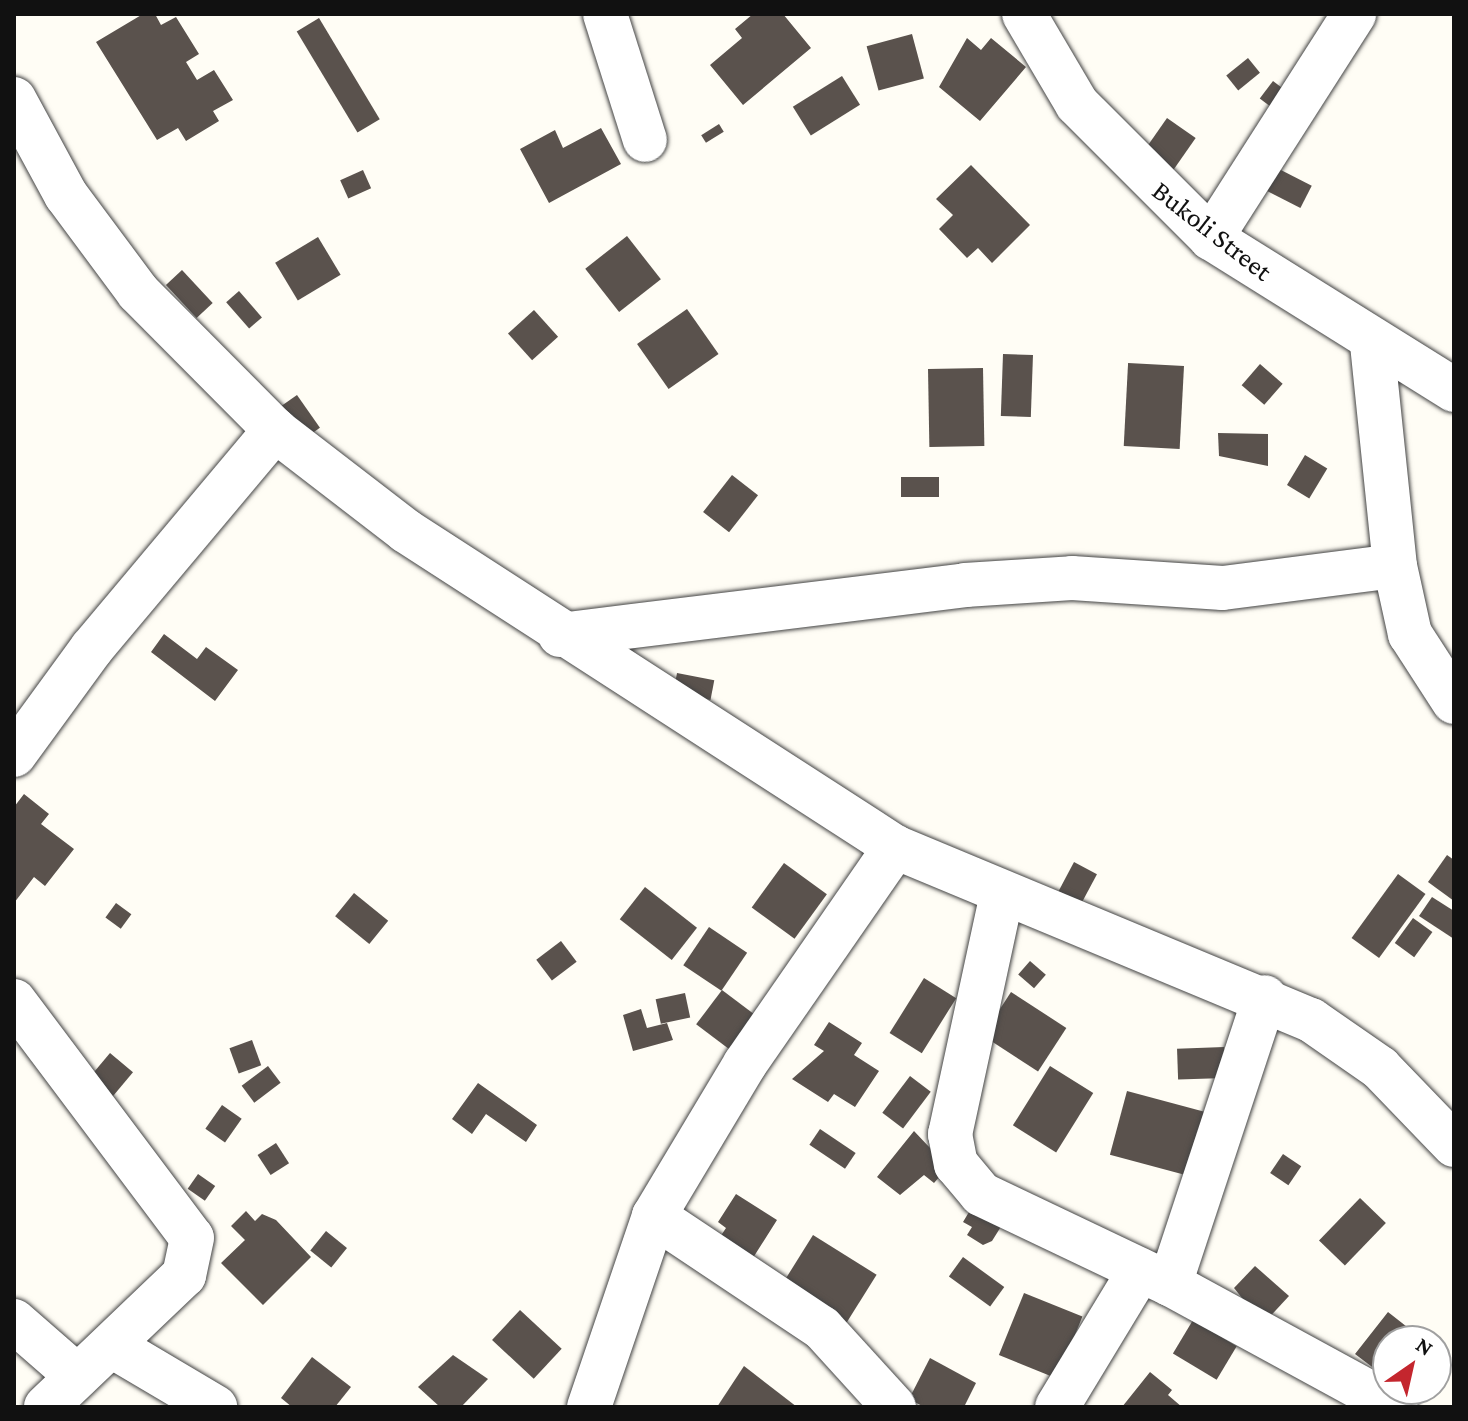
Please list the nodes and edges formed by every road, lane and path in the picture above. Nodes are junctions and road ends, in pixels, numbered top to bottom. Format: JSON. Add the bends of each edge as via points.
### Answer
{"nodes":[{"id":1,"x":605,"y":14,"type":"edge"},
{"id":2,"x":1024,"y":14,"type":"edge"},
{"id":3,"x":1354,"y":14,"type":"edge"},
{"id":4,"x":14,"y":99,"type":"edge"},
{"id":5,"x":645,"y":140,"type":"dead end"},
{"id":6,"x":1211,"y":238,"type":"junction"},
{"id":7,"x":1372,"y":344,"type":"junction"},
{"id":8,"x":1454,"y":390,"type":"edge"},
{"id":9,"x":275,"y":430,"type":"junction"},
{"id":10,"x":1395,"y":566,"type":"junction"},
{"id":11,"x":560,"y":635,"type":"junction"},
{"id":12,"x":1454,"y":702,"type":"edge"},
{"id":13,"x":14,"y":755,"type":"edge"},
{"id":14,"x":895,"y":847,"type":"junction"},
{"id":15,"x":1002,"y":894,"type":"junction"},
{"id":16,"x":1265,"y":997,"type":"junction"},
{"id":17,"x":14,"y":1001,"type":"edge"},
{"id":18,"x":1454,"y":1145,"type":"edge"},
{"id":19,"x":654,"y":1216,"type":"junction"},
{"id":20,"x":1155,"y":1277,"type":"junction"},
{"id":21,"x":14,"y":1321,"type":"edge"},
{"id":22,"x":112,"y":1346,"type":"junction"},
{"id":23,"x":77,"y":1376,"type":"junction"},
{"id":24,"x":46,"y":1407,"type":"edge"},
{"id":25,"x":215,"y":1407,"type":"edge"},
{"id":26,"x":589,"y":1407,"type":"edge"},
{"id":27,"x":894,"y":1407,"type":"edge"},
{"id":28,"x":1057,"y":1407,"type":"edge"},
{"id":29,"x":1396,"y":1407,"type":"edge"}],
"edges":[{"from":1,"to":5,"type":"street"},
{"from":2,"to":6,"type":"street","name":"Bukoli Street","via":[[1077,104]]},
{"from":3,"to":6,"type":"street"},
{"from":4,"to":9,"type":"street","via":[[66,195],[138,292]]},
{"from":6,"to":7,"type":"street","name":"Bukoli Street"},
{"from":7,"to":8,"type":"street","name":"Bukoli Street"},
{"from":7,"to":10,"type":"street"},
{"from":9,"to":11,"type":"street","via":[[406,531]]},
{"from":9,"to":13,"type":"street","via":[[92,648]]},
{"from":10,"to":11,"type":"street","via":[[1223,588],[1072,578],[965,585]]},
{"from":10,"to":12,"type":"street","via":[[1410,634]]},
{"from":11,"to":14,"type":"street"},
{"from":14,"to":15,"type":"street"},
{"from":14,"to":19,"type":"street","via":[[745,1064]]},
{"from":15,"to":16,"type":"street"},
{"from":15,"to":20,"type":"street","via":[[950,1134],[956,1164],[981,1194]]},
{"from":16,"to":18,"type":"street","via":[[1380,1068]]},
{"from":16,"to":20,"type":"street"},
{"from":17,"to":22,"type":"street","via":[[192,1238],[184,1275]]},
{"from":19,"to":26,"type":"street"},
{"from":19,"to":27,"type":"street","via":[[822,1328]]},
{"from":20,"to":28,"type":"street"},
{"from":20,"to":29,"type":"street"},
{"from":21,"to":23,"type":"street"},
{"from":22,"to":23,"type":"street"},
{"from":22,"to":25,"type":"street"},
{"from":23,"to":24,"type":"street"}]}
